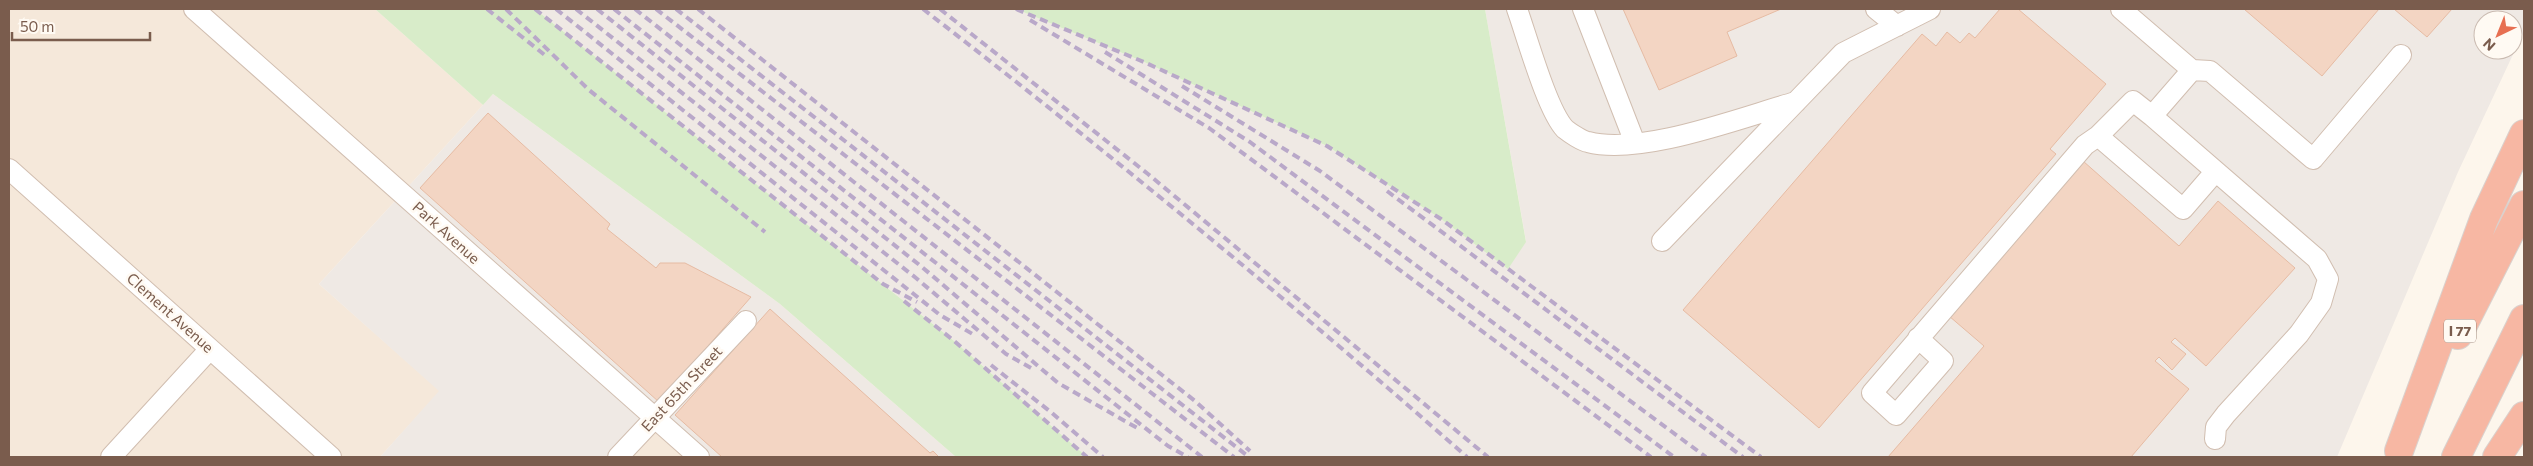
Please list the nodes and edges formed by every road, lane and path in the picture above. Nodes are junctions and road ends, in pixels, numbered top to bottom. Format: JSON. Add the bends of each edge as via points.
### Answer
{"nodes":[{"id":1,"x":194,"y":9,"type":"edge"},
{"id":2,"x":1517,"y":9,"type":"edge"},
{"id":3,"x":1583,"y":9,"type":"edge"},
{"id":4,"x":1876,"y":9,"type":"edge"},
{"id":5,"x":1930,"y":9,"type":"edge"},
{"id":6,"x":2121,"y":9,"type":"edge"},
{"id":7,"x":1896,"y":26,"type":"junction"},
{"id":8,"x":2401,"y":55,"type":"dead end"},
{"id":9,"x":2192,"y":70,"type":"junction"},
{"id":10,"x":1796,"y":102,"type":"junction"},
{"id":11,"x":2152,"y":116,"type":"junction"},
{"id":12,"x":2524,"y":134,"type":"edge"},
{"id":13,"x":2098,"y":136,"type":"junction"},
{"id":14,"x":1635,"y":143,"type":"junction"},
{"id":15,"x":9,"y":170,"type":"edge"},
{"id":16,"x":2215,"y":172,"type":"junction"},
{"id":17,"x":2524,"y":205,"type":"edge"},
{"id":18,"x":1662,"y":241,"type":"dead end"},
{"id":19,"x":2524,"y":319,"type":"edge"},
{"id":20,"x":746,"y":321,"type":"dead end"},
{"id":21,"x":1918,"y":338,"type":"dead end"},
{"id":22,"x":210,"y":349,"type":"junction"},
{"id":23,"x":2524,"y":416,"type":"edge"},
{"id":24,"x":654,"y":419,"type":"junction"},
{"id":25,"x":2215,"y":440,"type":"dead end"},
{"id":26,"x":2397,"y":454,"type":"edge"},
{"id":27,"x":111,"y":457,"type":"edge"},
{"id":28,"x":331,"y":457,"type":"edge"},
{"id":29,"x":618,"y":457,"type":"edge"},
{"id":30,"x":699,"y":457,"type":"edge"},
{"id":31,"x":2456,"y":457,"type":"edge"},
{"id":32,"x":2497,"y":457,"type":"edge"}],
"edges":[{"from":1,"to":24,"type":"street","name":"Park Avenue"},
{"from":2,"to":14,"type":"street","via":[[1551,106],[1565,128],[1587,142]]},
{"from":3,"to":14,"type":"street"},
{"from":4,"to":7,"type":"street"},
{"from":5,"to":7,"type":"street"},
{"from":6,"to":9,"type":"street"},
{"from":7,"to":10,"type":"street","via":[[1843,53]]},
{"from":8,"to":9,"type":"street","via":[[2314,159],[2210,71]]},
{"from":9,"to":11,"type":"street"},
{"from":10,"to":14,"type":"street","via":[[1668,139]]},
{"from":10,"to":18,"type":"street"},
{"from":11,"to":13,"type":"street","via":[[2134,101]]},
{"from":11,"to":16,"type":"street"},
{"from":12,"to":26,"type":"highway","via":[[2484,220]]},
{"from":13,"to":16,"type":"street","via":[[2183,209]]},
{"from":13,"to":21,"type":"street","via":[[2085,144]]},
{"from":15,"to":22,"type":"street","name":"Clement Avenue"},
{"from":16,"to":25,"type":"street","via":[[2317,259],[2328,279],[2321,304],[2299,334],[2226,414],[2216,428]]},
{"from":17,"to":26,"type":"highway","number":"I 77"},
{"from":19,"to":31,"type":"highway"},
{"from":20,"to":24,"type":"street","name":"East 65th Street"},
{"from":22,"to":27,"type":"street"},
{"from":22,"to":28,"type":"street","name":"Clement Avenue"},
{"from":23,"to":32,"type":"highway"},
{"from":24,"to":29,"type":"street","name":"East 65th Street"},
{"from":24,"to":30,"type":"street","name":"Park Avenue"}]}
